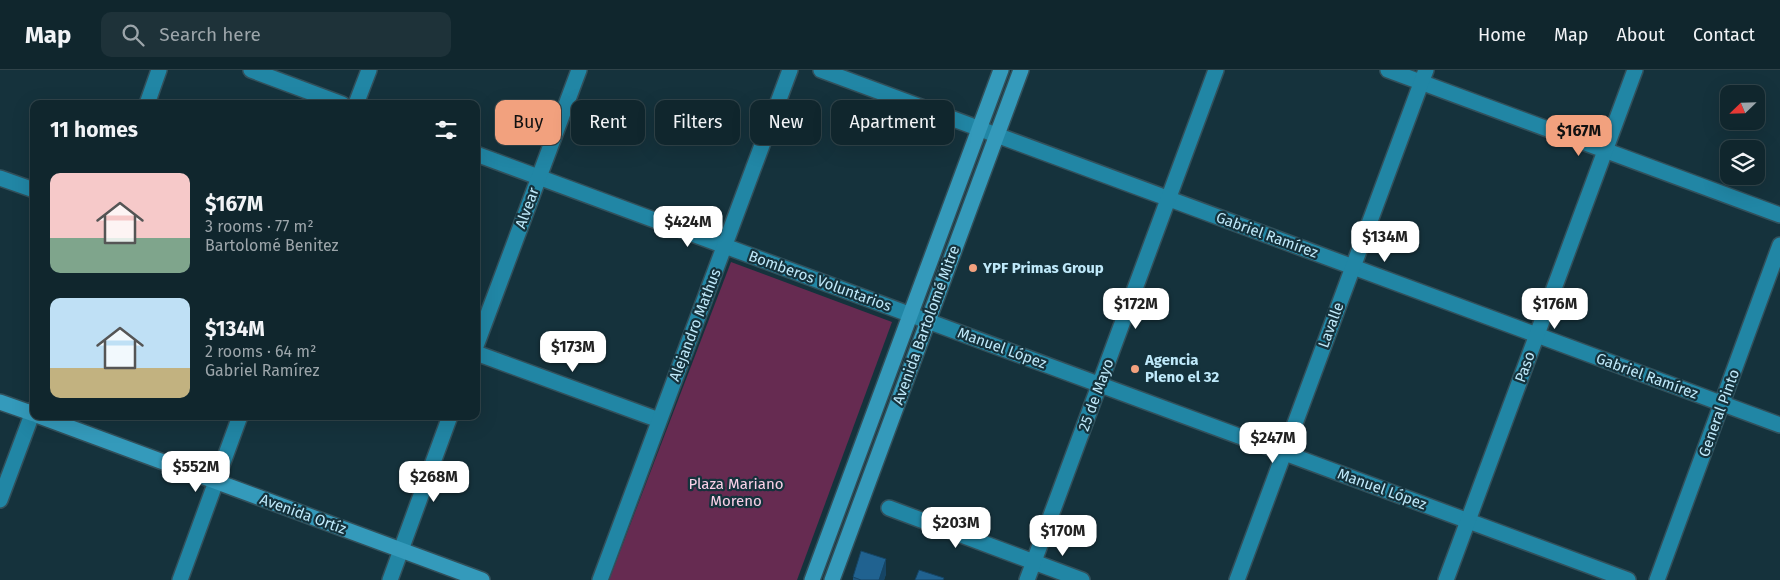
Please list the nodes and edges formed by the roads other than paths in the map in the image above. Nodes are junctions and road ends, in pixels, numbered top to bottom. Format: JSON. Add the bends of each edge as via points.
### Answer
{"nodes":[{"id":1,"x":159,"y":70,"type":"edge"},
{"id":2,"x":251,"y":70,"type":"edge"},
{"id":3,"x":369,"y":70,"type":"edge"},
{"id":4,"x":579,"y":70,"type":"edge"},
{"id":5,"x":790,"y":70,"type":"edge"},
{"id":6,"x":821,"y":70,"type":"edge"},
{"id":7,"x":1001,"y":70,"type":"edge"},
{"id":8,"x":1021,"y":70,"type":"edge"},
{"id":9,"x":1216,"y":70,"type":"edge"},
{"id":10,"x":1388,"y":70,"type":"edge"},
{"id":11,"x":1635,"y":70,"type":"edge"},
{"id":12,"x":1423,"y":76,"type":"edge"},
{"id":13,"x":148,"y":100,"type":"edge"},
{"id":14,"x":331,"y":100,"type":"edge"},
{"id":15,"x":358,"y":100,"type":"edge"},
{"id":16,"x":979,"y":129,"type":"junction"},
{"id":17,"x":997,"y":135,"type":"junction"},
{"id":18,"x":1605,"y":150,"type":"junction"},
{"id":19,"x":480,"y":155,"type":"edge"},
{"id":20,"x":539,"y":177,"type":"junction"},
{"id":21,"x":0,"y":178,"type":"edge"},
{"id":22,"x":30,"y":189,"type":"edge"},
{"id":23,"x":1169,"y":199,"type":"junction"},
{"id":24,"x":1780,"y":215,"type":"edge"},
{"id":25,"x":1780,"y":245,"type":"edge"},
{"id":26,"x":725,"y":246,"type":"junction"},
{"id":27,"x":1352,"y":267,"type":"junction"},
{"id":28,"x":911,"y":314,"type":"junction"},
{"id":29,"x":928,"y":321,"type":"junction"},
{"id":30,"x":480,"y":335,"type":"edge"},
{"id":31,"x":1537,"y":335,"type":"junction"},
{"id":32,"x":480,"y":354,"type":"edge"},
{"id":33,"x":1100,"y":384,"type":"junction"},
{"id":34,"x":0,"y":402,"type":"edge"},
{"id":35,"x":1722,"y":404,"type":"junction"},
{"id":36,"x":30,"y":411,"type":"edge"},
{"id":37,"x":32,"y":420,"type":"edge"},
{"id":38,"x":53,"y":420,"type":"edge"},
{"id":39,"x":239,"y":420,"type":"edge"},
{"id":40,"x":449,"y":420,"type":"edge"},
{"id":41,"x":659,"y":420,"type":"junction"},
{"id":42,"x":1780,"y":425,"type":"edge"},
{"id":43,"x":1284,"y":453,"type":"junction"},
{"id":44,"x":216,"y":482,"type":"junction"},
{"id":45,"x":0,"y":500,"type":"edge"},
{"id":46,"x":889,"y":508,"type":"dead end"},
{"id":47,"x":1468,"y":521,"type":"junction"},
{"id":48,"x":401,"y":550,"type":"junction"},
{"id":49,"x":1034,"y":562,"type":"junction"},
{"id":50,"x":180,"y":580,"type":"edge"},
{"id":51,"x":390,"y":580,"type":"edge"},
{"id":52,"x":482,"y":580,"type":"edge"},
{"id":53,"x":600,"y":580,"type":"edge"},
{"id":54,"x":812,"y":580,"type":"edge"},
{"id":55,"x":832,"y":580,"type":"edge"},
{"id":56,"x":1028,"y":580,"type":"edge"},
{"id":57,"x":1082,"y":580,"type":"edge"},
{"id":58,"x":1236,"y":580,"type":"edge"},
{"id":59,"x":1446,"y":580,"type":"edge"},
{"id":60,"x":1628,"y":580,"type":"edge"},
{"id":61,"x":1657,"y":580,"type":"edge"}],
"edges":[{"from":1,"to":13,"type":"street"},
{"from":2,"to":14,"type":"street"},
{"from":3,"to":15,"type":"street"},
{"from":4,"to":20,"type":"street","name":"Alvear"},
{"from":5,"to":26,"type":"street","name":"Alejandro Mathus"},
{"from":6,"to":16,"type":"street","name":"Gabriel Ramírez"},
{"from":7,"to":16,"type":"main road","name":"Avenida Bartolomé Mitre"},
{"from":8,"to":17,"type":"main road","name":"Avenida Bartolomé Mitre"},
{"from":9,"to":23,"type":"street","name":"25 de Mayo"},
{"from":10,"to":12,"type":"street"},
{"from":11,"to":18,"type":"street","name":"Paso"},
{"from":12,"to":18,"type":"street"},
{"from":12,"to":27,"type":"street","name":"Lavalle"},
{"from":16,"to":17,"type":"street","name":"Gabriel Ramírez"},
{"from":16,"to":28,"type":"main road","name":"Avenida Bartolomé Mitre"},
{"from":17,"to":23,"type":"street","name":"Gabriel Ramírez"},
{"from":17,"to":29,"type":"main road","name":"Avenida Bartolomé Mitre"},
{"from":18,"to":24,"type":"street"},
{"from":18,"to":31,"type":"street","name":"Paso"},
{"from":19,"to":20,"type":"street","name":"Bomberos Voluntarios"},
{"from":20,"to":26,"type":"street","name":"Bomberos Voluntarios"},
{"from":20,"to":30,"type":"street","name":"Alvear"},
{"from":21,"to":22,"type":"street"},
{"from":23,"to":27,"type":"street","name":"Gabriel Ramírez"},
{"from":23,"to":33,"type":"street","name":"25 de Mayo"},
{"from":25,"to":35,"type":"street","name":"General Pinto"},
{"from":26,"to":28,"type":"street","name":"Bomberos Voluntarios"},
{"from":26,"to":41,"type":"street","name":"Alejandro Mathus"},
{"from":27,"to":31,"type":"street","name":"Gabriel Ramírez"},
{"from":27,"to":43,"type":"street","name":"Lavalle"},
{"from":28,"to":29,"type":"street","name":"Manuel López"},
{"from":28,"to":54,"type":"main road","name":"Avenida Bartolomé Mitre"},
{"from":29,"to":33,"type":"street","name":"Manuel López"},
{"from":29,"to":55,"type":"main road","name":"Avenida Bartolomé Mitre"},
{"from":31,"to":35,"type":"street","name":"Gabriel Ramírez"},
{"from":31,"to":47,"type":"street","name":"Paso"},
{"from":32,"to":41,"type":"street"},
{"from":33,"to":43,"type":"street","name":"Manuel López"},
{"from":33,"to":49,"type":"street","name":"25 de Mayo"},
{"from":34,"to":36,"type":"main road","name":"Avenida Ortíz"},
{"from":35,"to":42,"type":"street","name":"Gabriel Ramírez"},
{"from":35,"to":61,"type":"street","name":"General Pinto"},
{"from":37,"to":45,"type":"street"},
{"from":38,"to":44,"type":"main road","name":"Avenida Ortíz"},
{"from":39,"to":44,"type":"street"},
{"from":40,"to":48,"type":"street"},
{"from":41,"to":53,"type":"street","name":"Alejandro Mathus"},
{"from":43,"to":47,"type":"street","name":"Manuel López"},
{"from":43,"to":58,"type":"street","name":"Lavalle"},
{"from":44,"to":48,"type":"main road","name":"Avenida Ortíz"},
{"from":44,"to":50,"type":"street"},
{"from":46,"to":49,"type":"street"},
{"from":47,"to":59,"type":"street","name":"Paso"},
{"from":47,"to":60,"type":"street","name":"Manuel López"},
{"from":48,"to":51,"type":"street"},
{"from":48,"to":52,"type":"main road","name":"Avenida Ortíz"},
{"from":49,"to":56,"type":"street","name":"25 de Mayo"},
{"from":49,"to":57,"type":"street"}]}
